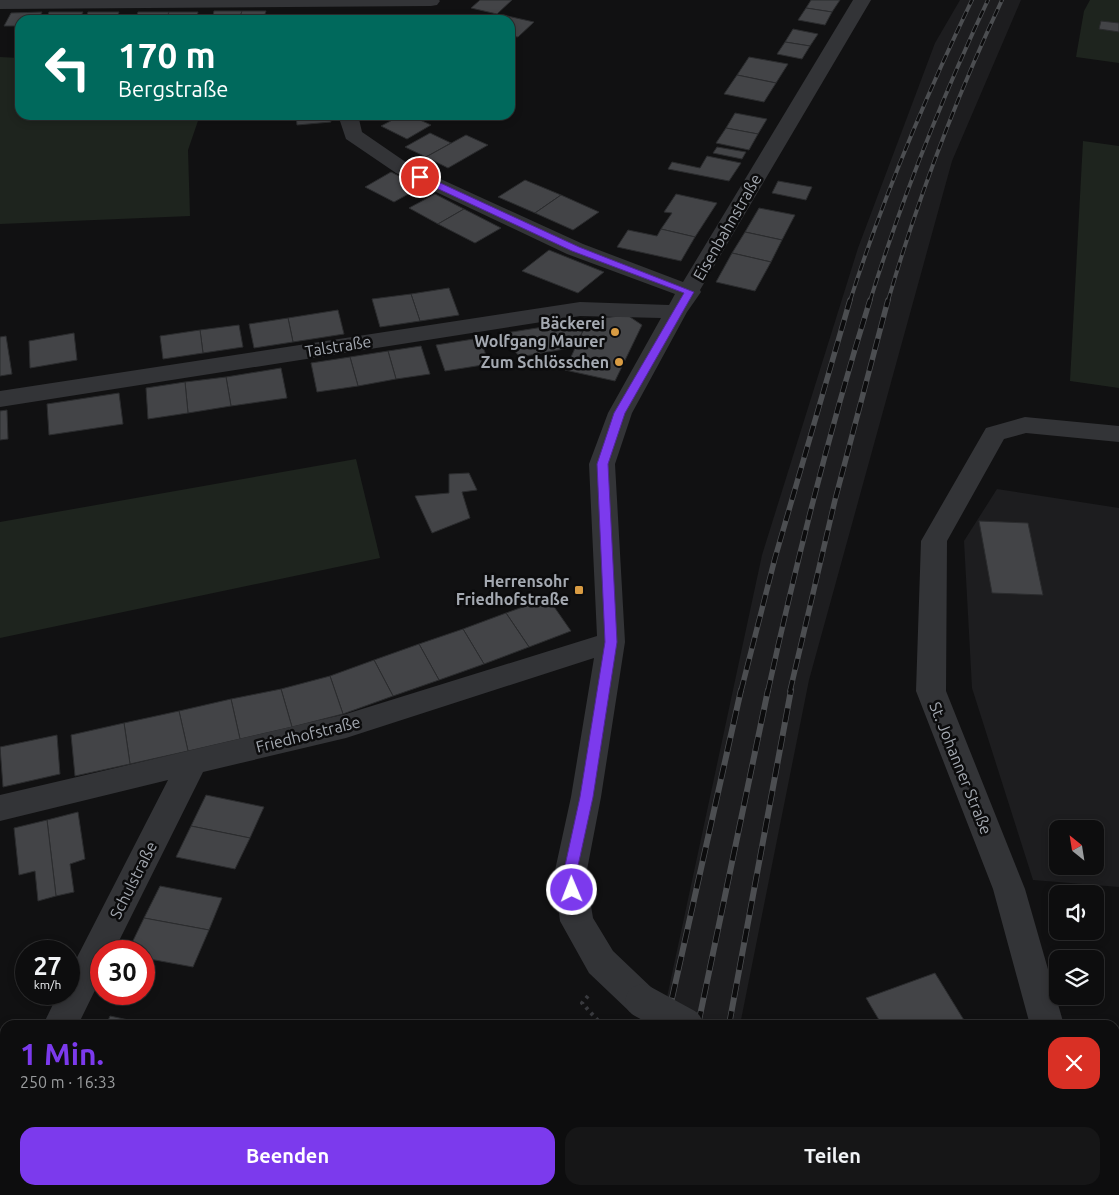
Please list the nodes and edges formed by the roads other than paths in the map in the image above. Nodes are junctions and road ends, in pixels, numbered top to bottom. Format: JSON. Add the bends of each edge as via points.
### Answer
{"nodes":[{"id":1,"x":432,"y":0,"type":"edge"},
{"id":2,"x":862,"y":0,"type":"edge"},
{"id":3,"x":0,"y":4,"type":"edge"},
{"id":4,"x":419,"y":15,"type":"edge"},
{"id":5,"x":349,"y":120,"type":"edge"},
{"id":6,"x":683,"y":302,"type":"junction"},
{"id":7,"x":0,"y":399,"type":"edge"},
{"id":8,"x":1119,"y":434,"type":"edge"},
{"id":9,"x":611,"y":642,"type":"junction"},
{"id":10,"x":193,"y":762,"type":"junction"},
{"id":11,"x":0,"y":808,"type":"edge"},
{"id":12,"x":63,"y":1020,"type":"edge"},
{"id":13,"x":677,"y":1020,"type":"edge"},
{"id":14,"x":1047,"y":1020,"type":"edge"}],
"edges":[{"from":1,"to":3,"type":"street"},
{"from":1,"to":4,"type":"street"},
{"from":2,"to":6,"type":"street","name":"Eisenbahnstraße"},
{"from":5,"to":6,"type":"street","via":[[353,135],[403,169]]},
{"from":6,"to":7,"type":"street","name":"Talstraße","via":[[580,309]]},
{"from":6,"to":9,"type":"street","name":"Eisenbahnstraße","via":[[620,413],[602,464]]},
{"from":8,"to":14,"type":"street","name":"St. Johanner Straße","via":[[1025,426],[995,434],[934,541],[931,692],[1009,889]]},
{"from":9,"to":10,"type":"street","name":"Friedhofstraße","via":[[346,726]]},
{"from":9,"to":13,"type":"street","name":"Eisenbahnstraße","bridge":true,"via":[[570,875],[577,921],[601,962],[642,1001]]},
{"from":10,"to":11,"type":"street","name":"Friedhofstraße"},
{"from":10,"to":12,"type":"street","name":"Schulstraße"}]}
